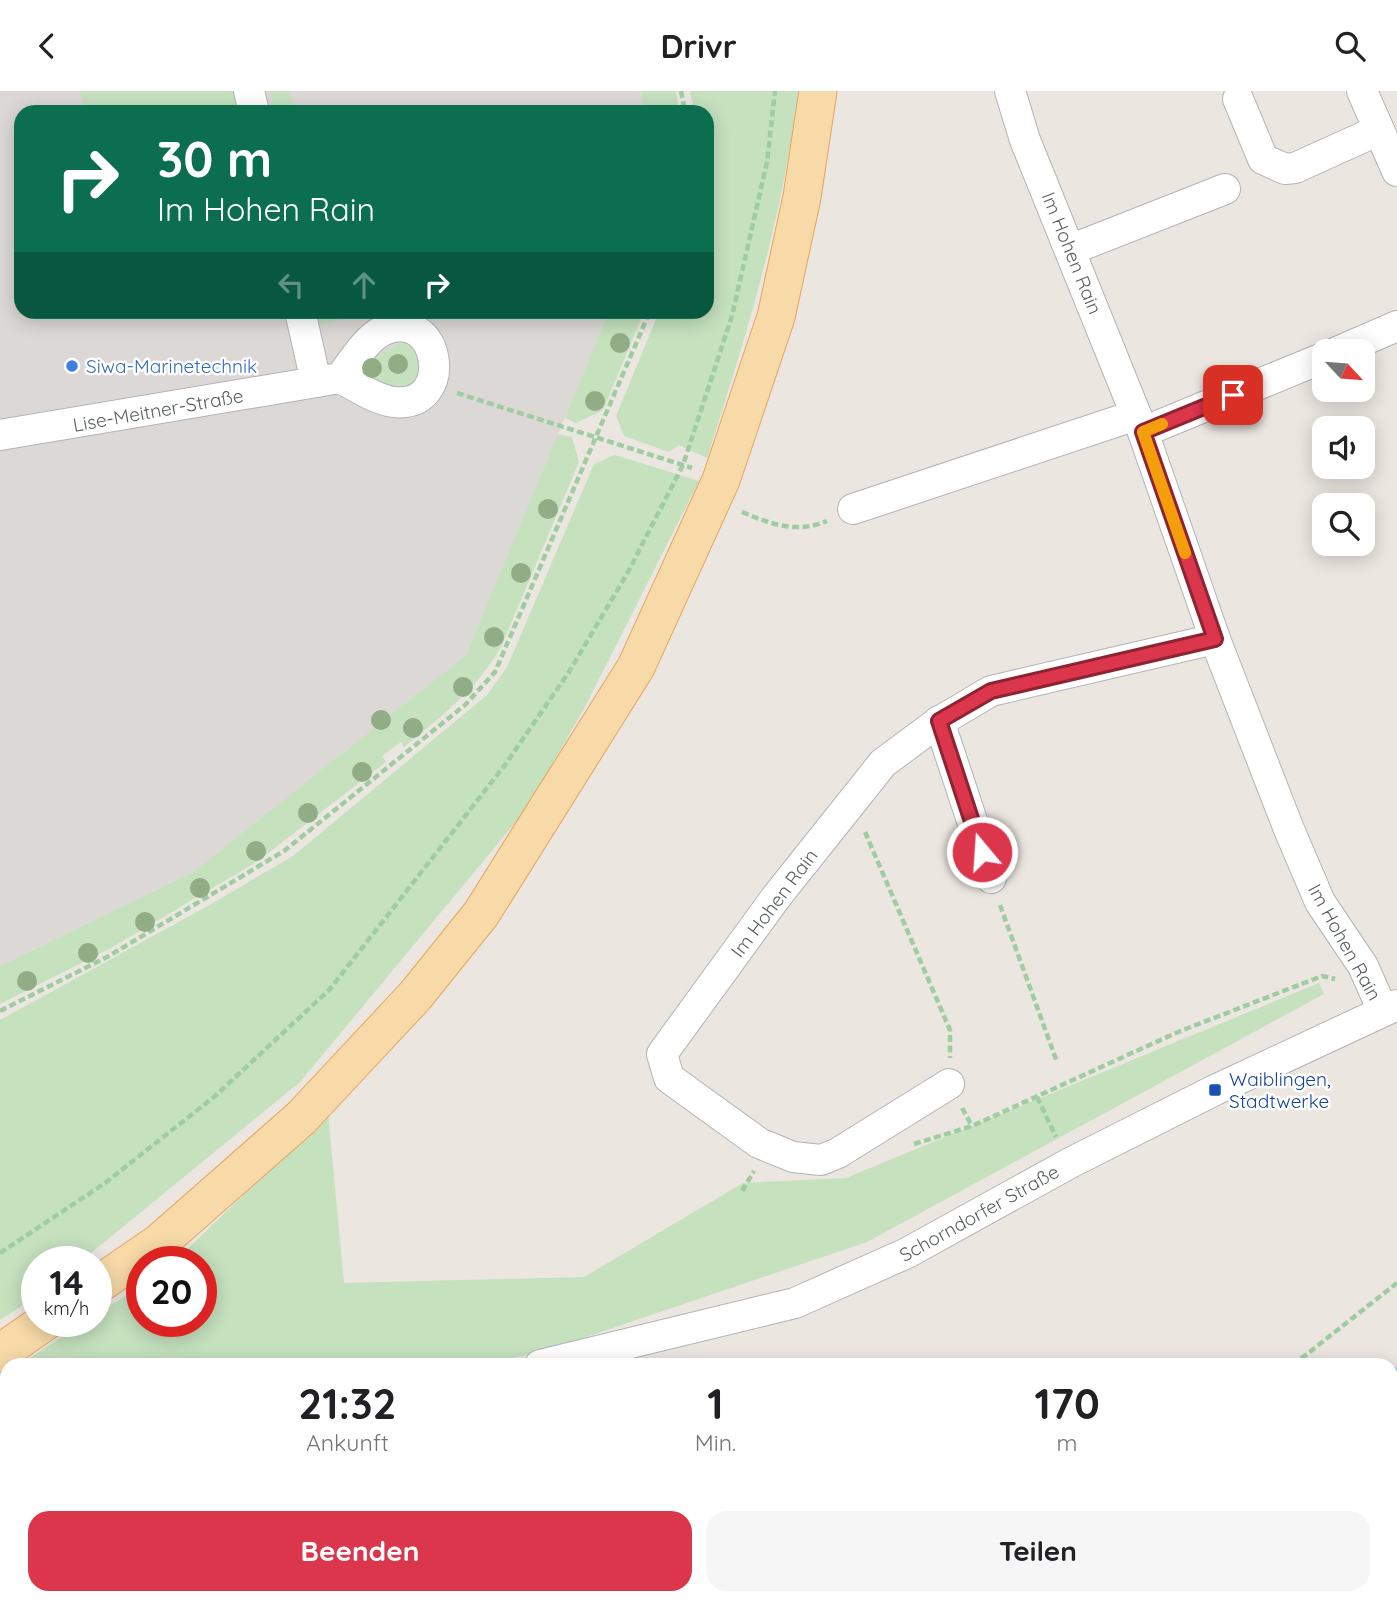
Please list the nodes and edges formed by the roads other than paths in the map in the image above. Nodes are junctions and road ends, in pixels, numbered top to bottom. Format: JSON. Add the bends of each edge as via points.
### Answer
{"nodes":[{"id":1,"x":818,"y":91,"type":"edge"},
{"id":2,"x":1010,"y":91,"type":"edge"},
{"id":3,"x":1362,"y":91,"type":"edge"},
{"id":4,"x":1238,"y":99,"type":"dead end"},
{"id":5,"x":1379,"y":130,"type":"junction"},
{"id":6,"x":1397,"y":171,"type":"edge"},
{"id":7,"x":1225,"y":189,"type":"dead end"},
{"id":8,"x":1070,"y":250,"type":"junction"},
{"id":9,"x":303,"y":319,"type":"edge"},
{"id":10,"x":424,"y":324,"type":"edge"},
{"id":11,"x":1397,"y":326,"type":"edge"},
{"id":12,"x":1367,"y":339,"type":"edge"},
{"id":13,"x":1312,"y":362,"type":"edge"},
{"id":14,"x":328,"y":380,"type":"junction"},
{"id":15,"x":1140,"y":423,"type":"junction"},
{"id":16,"x":0,"y":435,"type":"edge"},
{"id":17,"x":853,"y":509,"type":"road end"},
{"id":18,"x":1215,"y":639,"type":"junction"},
{"id":19,"x":939,"y":721,"type":"junction"},
{"id":20,"x":990,"y":878,"type":"road end"},
{"id":21,"x":1390,"y":1008,"type":"edge"},
{"id":22,"x":949,"y":1084,"type":"road end"},
{"id":23,"x":112,"y":1275,"type":"edge"},
{"id":24,"x":23,"y":1337,"type":"edge"},
{"id":25,"x":0,"y":1353,"type":"edge"},
{"id":26,"x":569,"y":1358,"type":"edge"}],
"edges":[{"from":1,"to":23,"type":"main road","via":[[802,197],[776,317],[721,480],[636,667],[481,914],[415,996],[301,1118],[160,1242]]},
{"from":2,"to":8,"type":"street","name":"Im Hohen Rain"},
{"from":3,"to":5,"type":"street"},
{"from":4,"to":5,"type":"street","via":[[1263,159],[1285,169]]},
{"from":5,"to":6,"type":"street"},
{"from":7,"to":8,"type":"street"},
{"from":8,"to":15,"type":"street","name":"Im Hohen Rain"},
{"from":9,"to":14,"type":"street"},
{"from":10,"to":14,"type":"street","via":[[385,330]]},
{"from":10,"to":14,"type":"street","via":[[435,368],[430,385],[418,397],[395,402]]},
{"from":11,"to":12,"type":"street"},
{"from":13,"to":15,"type":"street"},
{"from":14,"to":16,"type":"street","name":"Lise-Meitner-Straße"},
{"from":15,"to":17,"type":"street"},
{"from":15,"to":18,"type":"street","name":"Im Hohen Rain"},
{"from":18,"to":19,"type":"street","name":"Im Hohen Rain","via":[[991,691]]},
{"from":18,"to":21,"type":"street","name":"Im Hohen Rain","via":[[1320,902]]},
{"from":19,"to":20,"type":"street"},
{"from":19,"to":22,"type":"street","name":"Im Hohen Rain","via":[[883,764],[777,896],[662,1054],[669,1078],[759,1143],[793,1157],[821,1160]]},
{"from":21,"to":26,"type":"street","name":"Schorndorfer Straße","via":[[1070,1163],[907,1253],[794,1303]]},
{"from":24,"to":25,"type":"main road"}]}
